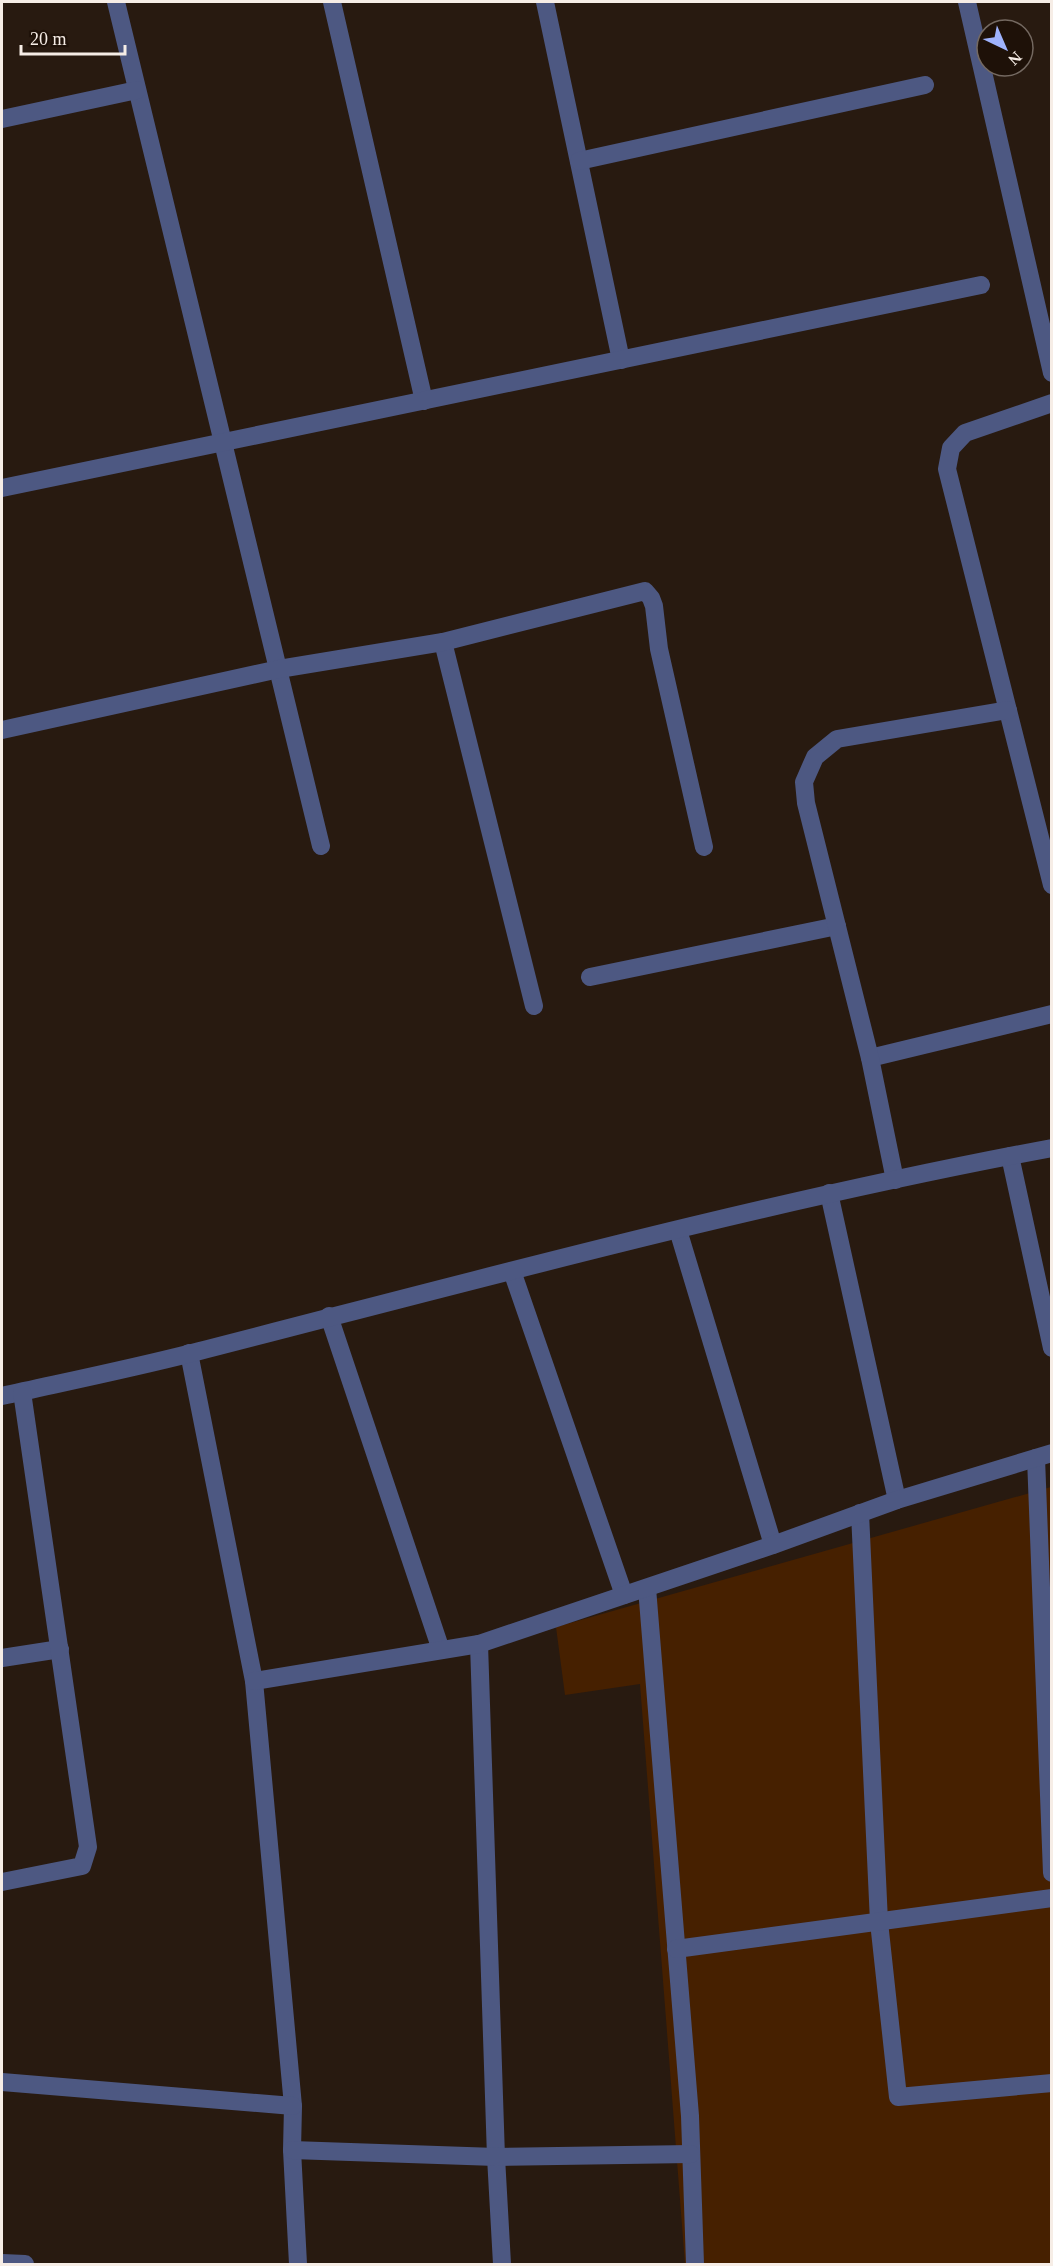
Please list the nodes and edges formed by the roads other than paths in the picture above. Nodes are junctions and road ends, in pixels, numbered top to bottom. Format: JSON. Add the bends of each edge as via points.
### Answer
{"nodes":[{"id":1,"x":116,"y":2,"type":"edge"},
{"id":2,"x":332,"y":2,"type":"edge"},
{"id":3,"x":545,"y":2,"type":"edge"},
{"id":4,"x":967,"y":2,"type":"edge"},
{"id":5,"x":925,"y":85,"type":"dead end"},
{"id":6,"x":137,"y":90,"type":"junction"},
{"id":7,"x":2,"y":119,"type":"edge"},
{"id":8,"x":579,"y":161,"type":"junction"},
{"id":9,"x":981,"y":285,"type":"dead end"},
{"id":10,"x":621,"y":360,"type":"junction"},
{"id":11,"x":1052,"y":373,"type":"edge"},
{"id":12,"x":424,"y":400,"type":"junction"},
{"id":13,"x":1052,"y":402,"type":"edge"},
{"id":14,"x":223,"y":442,"type":"junction"},
{"id":15,"x":2,"y":488,"type":"edge"},
{"id":16,"x":443,"y":642,"type":"junction"},
{"id":17,"x":279,"y":669,"type":"junction"},
{"id":18,"x":1008,"y":710,"type":"junction"},
{"id":19,"x":2,"y":730,"type":"edge"},
{"id":20,"x":321,"y":846,"type":"dead end"},
{"id":21,"x":704,"y":847,"type":"dead end"},
{"id":22,"x":1052,"y":885,"type":"edge"},
{"id":23,"x":837,"y":926,"type":"junction"},
{"id":24,"x":590,"y":977,"type":"dead end"},
{"id":25,"x":534,"y":1006,"type":"dead end"},
{"id":26,"x":1052,"y":1014,"type":"edge"},
{"id":27,"x":870,"y":1058,"type":"junction"},
{"id":28,"x":1052,"y":1148,"type":"edge"},
{"id":29,"x":1010,"y":1156,"type":"junction"},
{"id":30,"x":895,"y":1180,"type":"junction"},
{"id":31,"x":829,"y":1193,"type":"junction"},
{"id":32,"x":678,"y":1230,"type":"junction"},
{"id":33,"x":512,"y":1271,"type":"junction"},
{"id":34,"x":329,"y":1316,"type":"junction"},
{"id":35,"x":1052,"y":1348,"type":"edge"},
{"id":36,"x":189,"y":1353,"type":"junction"},
{"id":37,"x":22,"y":1392,"type":"junction"},
{"id":38,"x":2,"y":1396,"type":"edge"},
{"id":39,"x":1044,"y":1456,"type":"edge"},
{"id":40,"x":897,"y":1500,"type":"junction"},
{"id":41,"x":860,"y":1513,"type":"junction"},
{"id":42,"x":773,"y":1545,"type":"junction"},
{"id":43,"x":647,"y":1588,"type":"junction"},
{"id":44,"x":624,"y":1595,"type":"junction"},
{"id":45,"x":479,"y":1644,"type":"junction"},
{"id":46,"x":60,"y":1649,"type":"junction"},
{"id":47,"x":441,"y":1650,"type":"junction"},
{"id":48,"x":2,"y":1658,"type":"edge"},
{"id":49,"x":254,"y":1681,"type":"junction"},
{"id":50,"x":1052,"y":1873,"type":"edge"},
{"id":51,"x":2,"y":1882,"type":"edge"},
{"id":52,"x":1052,"y":1898,"type":"edge"},
{"id":53,"x":879,"y":1922,"type":"junction"},
{"id":54,"x":676,"y":1949,"type":"junction"},
{"id":55,"x":2,"y":2082,"type":"edge"},
{"id":56,"x":1052,"y":2083,"type":"edge"},
{"id":57,"x":293,"y":2106,"type":"junction"},
{"id":58,"x":292,"y":2150,"type":"junction"},
{"id":59,"x":691,"y":2154,"type":"junction"},
{"id":60,"x":496,"y":2157,"type":"junction"},
{"id":61,"x":2,"y":2263,"type":"edge"},
{"id":62,"x":25,"y":2265,"type":"edge"},
{"id":63,"x":298,"y":2265,"type":"edge"},
{"id":64,"x":502,"y":2265,"type":"edge"},
{"id":65,"x":695,"y":2265,"type":"edge"}],
"edges":[{"from":1,"to":6,"type":"street"},
{"from":2,"to":12,"type":"street"},
{"from":3,"to":8,"type":"street"},
{"from":4,"to":11,"type":"street"},
{"from":5,"to":8,"type":"street"},
{"from":6,"to":7,"type":"street"},
{"from":6,"to":14,"type":"street"},
{"from":8,"to":10,"type":"street"},
{"from":9,"to":10,"type":"street"},
{"from":10,"to":12,"type":"street"},
{"from":12,"to":14,"type":"street"},
{"from":13,"to":18,"type":"street","via":[[965,433],[951,448],[948,469]]},
{"from":14,"to":15,"type":"street"},
{"from":14,"to":17,"type":"street"},
{"from":16,"to":17,"type":"street"},
{"from":16,"to":21,"type":"street","via":[[645,591],[654,606],[659,648]]},
{"from":16,"to":25,"type":"street"},
{"from":17,"to":19,"type":"street"},
{"from":17,"to":20,"type":"street"},
{"from":18,"to":22,"type":"street"},
{"from":18,"to":23,"type":"street","via":[[837,738],[815,757],[804,782],[806,803]]},
{"from":23,"to":24,"type":"street"},
{"from":23,"to":27,"type":"street"},
{"from":26,"to":27,"type":"street"},
{"from":27,"to":30,"type":"street"},
{"from":28,"to":29,"type":"street"},
{"from":29,"to":30,"type":"street"},
{"from":29,"to":35,"type":"street"},
{"from":30,"to":31,"type":"street"},
{"from":31,"to":32,"type":"street"},
{"from":31,"to":40,"type":"street"},
{"from":32,"to":33,"type":"street"},
{"from":32,"to":42,"type":"street"},
{"from":33,"to":34,"type":"street"},
{"from":33,"to":44,"type":"street"},
{"from":34,"to":36,"type":"street"},
{"from":34,"to":47,"type":"street"},
{"from":36,"to":37,"type":"street"},
{"from":36,"to":49,"type":"street"},
{"from":37,"to":38,"type":"street"},
{"from":37,"to":46,"type":"street"},
{"from":39,"to":40,"type":"street"},
{"from":39,"to":50,"type":"street"},
{"from":40,"to":41,"type":"street"},
{"from":41,"to":42,"type":"street"},
{"from":41,"to":53,"type":"street"},
{"from":42,"to":43,"type":"street"},
{"from":43,"to":44,"type":"street"},
{"from":43,"to":54,"type":"street"},
{"from":44,"to":45,"type":"street"},
{"from":45,"to":47,"type":"street"},
{"from":45,"to":60,"type":"street"},
{"from":46,"to":48,"type":"street"},
{"from":46,"to":51,"type":"street","via":[[88,1847],[82,1866]]},
{"from":47,"to":49,"type":"street"},
{"from":49,"to":57,"type":"street"},
{"from":52,"to":53,"type":"street"},
{"from":53,"to":54,"type":"street"},
{"from":53,"to":56,"type":"street","via":[[898,2097]]},
{"from":54,"to":59,"type":"street"},
{"from":55,"to":57,"type":"street"},
{"from":57,"to":58,"type":"street"},
{"from":58,"to":60,"type":"street"},
{"from":58,"to":63,"type":"street"},
{"from":59,"to":60,"type":"street"},
{"from":59,"to":65,"type":"street"},
{"from":60,"to":64,"type":"street"},
{"from":61,"to":62,"type":"street"}]}
